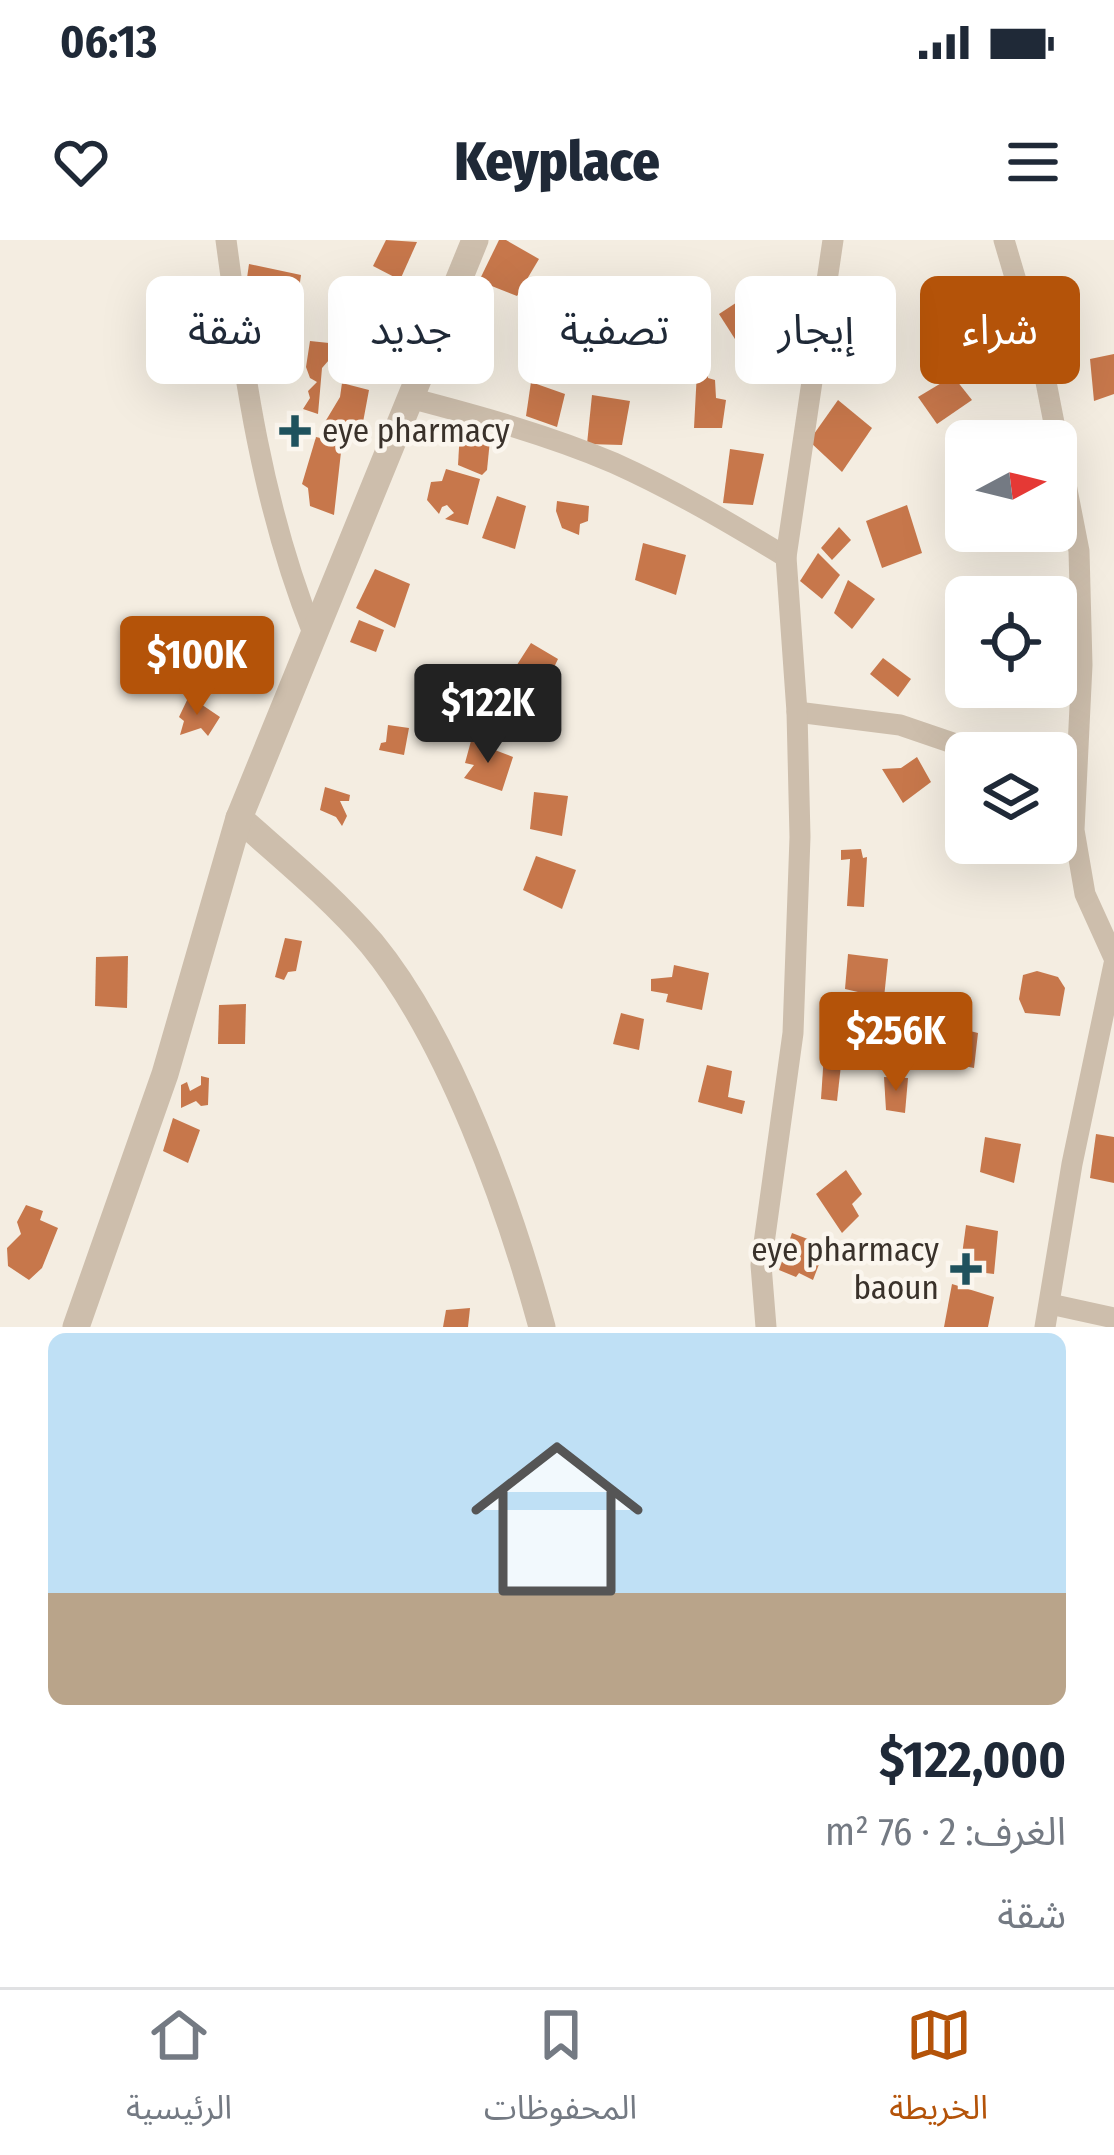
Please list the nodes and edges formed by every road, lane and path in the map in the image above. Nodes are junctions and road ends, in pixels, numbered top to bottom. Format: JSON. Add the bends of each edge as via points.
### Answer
{"nodes":[{"id":1,"x":226,"y":240,"type":"edge"},
{"id":2,"x":475,"y":240,"type":"edge"},
{"id":3,"x":833,"y":240,"type":"edge"},
{"id":4,"x":1004,"y":240,"type":"edge"},
{"id":5,"x":410,"y":398,"type":"junction"},
{"id":6,"x":786,"y":557,"type":"junction"},
{"id":7,"x":313,"y":633,"type":"junction"},
{"id":8,"x":797,"y":712,"type":"junction"},
{"id":9,"x":1072,"y":732,"type":"edge"},
{"id":10,"x":945,"y":740,"type":"edge"},
{"id":11,"x":239,"y":818,"type":"junction"},
{"id":12,"x":1077,"y":849,"type":"edge"},
{"id":13,"x":1114,"y":961,"type":"edge"},
{"id":14,"x":1049,"y":1304,"type":"junction"},
{"id":15,"x":1114,"y":1318,"type":"edge"},
{"id":16,"x":76,"y":1327,"type":"edge"},
{"id":17,"x":542,"y":1327,"type":"edge"},
{"id":18,"x":766,"y":1327,"type":"edge"},
{"id":19,"x":1046,"y":1327,"type":"edge"}],
"edges":[{"from":1,"to":7,"type":"street","via":[[260,468]]},
{"from":2,"to":5,"type":"street"},
{"from":3,"to":6,"type":"street"},
{"from":4,"to":9,"type":"street","via":[[1046,382],[1079,551],[1082,664]]},
{"from":5,"to":6,"type":"street","via":[[611,462]]},
{"from":5,"to":7,"type":"street"},
{"from":6,"to":8,"type":"street"},
{"from":7,"to":11,"type":"street"},
{"from":8,"to":10,"type":"street","via":[[900,725]]},
{"from":8,"to":18,"type":"street","via":[[794,1033],[764,1232]]},
{"from":11,"to":16,"type":"street","via":[[165,1074]]},
{"from":11,"to":17,"type":"street","via":[[346,916],[405,993],[486,1158]]},
{"from":12,"to":13,"type":"street"},
{"from":13,"to":14,"type":"street"},
{"from":14,"to":15,"type":"street"},
{"from":14,"to":19,"type":"street"}]}
